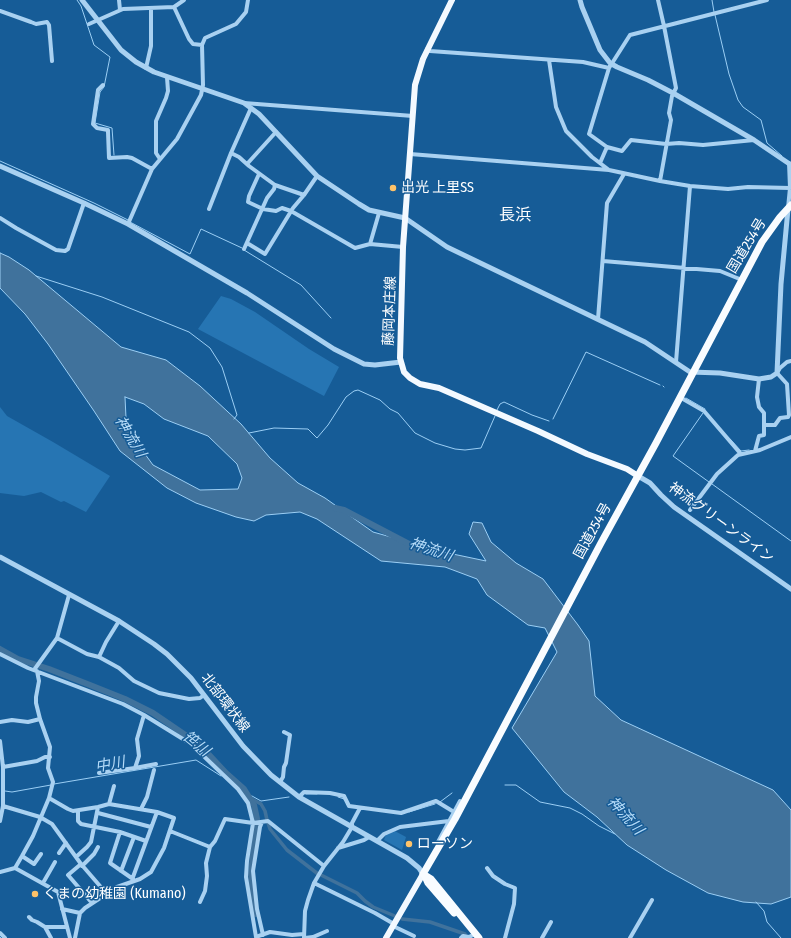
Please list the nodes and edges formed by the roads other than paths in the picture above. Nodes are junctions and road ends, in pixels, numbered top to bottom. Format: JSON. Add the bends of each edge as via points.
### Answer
{"nodes":[{"id":1,"x":82,"y":0,"type":"edge"},
{"id":2,"x":119,"y":0,"type":"edge"},
{"id":3,"x":184,"y":0,"type":"edge"},
{"id":4,"x":248,"y":0,"type":"edge"},
{"id":5,"x":452,"y":0,"type":"edge"},
{"id":6,"x":580,"y":0,"type":"edge"},
{"id":7,"x":658,"y":0,"type":"edge"},
{"id":8,"x":767,"y":0,"type":"edge"},
{"id":9,"x":174,"y":7,"type":"junction"},
{"id":10,"x":151,"y":8,"type":"junction"},
{"id":11,"x":120,"y":10,"type":"junction"},
{"id":12,"x":0,"y":11,"type":"edge"},
{"id":13,"x":98,"y":20,"type":"junction"},
{"id":14,"x":89,"y":24,"type":"dead end"},
{"id":15,"x":664,"y":26,"type":"junction"},
{"id":16,"x":202,"y":45,"type":"junction"},
{"id":17,"x":427,"y":49,"type":"junction"},
{"id":18,"x":549,"y":60,"type":"junction"},
{"id":19,"x":52,"y":61,"type":"dead end"},
{"id":20,"x":610,"y":65,"type":"junction"},
{"id":21,"x":146,"y":68,"type":"junction"},
{"id":22,"x":167,"y":77,"type":"junction"},
{"id":23,"x":102,"y":85,"type":"dead end"},
{"id":24,"x":202,"y":89,"type":"junction"},
{"id":25,"x":673,"y":93,"type":"junction"},
{"id":26,"x":244,"y":104,"type":"junction"},
{"id":27,"x":251,"y":108,"type":"junction"},
{"id":28,"x":413,"y":116,"type":"junction"},
{"id":29,"x":276,"y":132,"type":"junction"},
{"id":30,"x":754,"y":140,"type":"junction"},
{"id":31,"x":666,"y":144,"type":"junction"},
{"id":32,"x":607,"y":147,"type":"junction"},
{"id":33,"x":231,"y":153,"type":"junction"},
{"id":34,"x":410,"y":154,"type":"junction"},
{"id":35,"x":160,"y":160,"type":"junction"},
{"id":36,"x":600,"y":163,"type":"junction"},
{"id":37,"x":247,"y":164,"type":"junction"},
{"id":38,"x":790,"y":164,"type":"edge"},
{"id":39,"x":0,"y":166,"type":"edge"},
{"id":40,"x":152,"y":169,"type":"junction"},
{"id":41,"x":609,"y":170,"type":"junction"},
{"id":42,"x":259,"y":174,"type":"junction"},
{"id":43,"x":624,"y":174,"type":"junction"},
{"id":44,"x":317,"y":176,"type":"junction"},
{"id":45,"x":660,"y":181,"type":"junction"},
{"id":46,"x":275,"y":185,"type":"junction"},
{"id":47,"x":690,"y":186,"type":"junction"},
{"id":48,"x":790,"y":188,"type":"edge"},
{"id":49,"x":304,"y":195,"type":"junction"},
{"id":50,"x":84,"y":203,"type":"junction"},
{"id":51,"x":789,"y":207,"type":"edge"},
{"id":52,"x":209,"y":209,"type":"dead end"},
{"id":53,"x":263,"y":209,"type":"junction"},
{"id":54,"x":291,"y":211,"type":"junction"},
{"id":55,"x":379,"y":212,"type":"junction"},
{"id":56,"x":0,"y":218,"type":"edge"},
{"id":57,"x":405,"y":218,"type":"junction"},
{"id":58,"x":128,"y":224,"type":"junction"},
{"id":59,"x":248,"y":243,"type":"junction"},
{"id":60,"x":370,"y":244,"type":"junction"},
{"id":61,"x":403,"y":247,"type":"junction"},
{"id":62,"x":244,"y":249,"type":"dead end"},
{"id":63,"x":603,"y":261,"type":"junction"},
{"id":64,"x":684,"y":267,"type":"junction"},
{"id":65,"x":742,"y":280,"type":"junction"},
{"id":66,"x":598,"y":320,"type":"junction"},
{"id":67,"x":791,"y":361,"type":"edge"},
{"id":68,"x":401,"y":362,"type":"junction"},
{"id":69,"x":676,"y":362,"type":"junction"},
{"id":70,"x":693,"y":372,"type":"junction"},
{"id":71,"x":778,"y":373,"type":"junction"},
{"id":72,"x":759,"y":379,"type":"junction"},
{"id":73,"x":683,"y":399,"type":"dead end"},
{"id":74,"x":790,"y":404,"type":"edge"},
{"id":75,"x":764,"y":424,"type":"junction"},
{"id":76,"x":791,"y":438,"type":"edge"},
{"id":77,"x":755,"y":451,"type":"junction"},
{"id":78,"x":740,"y":453,"type":"junction"},
{"id":79,"x":637,"y":478,"type":"junction"},
{"id":80,"x":690,"y":510,"type":"dead end"},
{"id":81,"x":0,"y":558,"type":"edge"},
{"id":82,"x":791,"y":589,"type":"edge"},
{"id":83,"x":69,"y":595,"type":"junction"},
{"id":84,"x":119,"y":621,"type":"junction"},
{"id":85,"x":57,"y":638,"type":"junction"},
{"id":86,"x":0,"y":654,"type":"edge"},
{"id":87,"x":99,"y":657,"type":"junction"},
{"id":88,"x":35,"y":670,"type":"junction"},
{"id":89,"x":204,"y":695,"type":"junction"},
{"id":90,"x":144,"y":715,"type":"junction"},
{"id":91,"x":40,"y":719,"type":"junction"},
{"id":92,"x":0,"y":722,"type":"edge"},
{"id":93,"x":284,"y":732,"type":"dead end"},
{"id":94,"x":0,"y":741,"type":"edge"},
{"id":95,"x":50,"y":757,"type":"junction"},
{"id":96,"x":156,"y":764,"type":"dead end"},
{"id":97,"x":3,"y":767,"type":"junction"},
{"id":98,"x":135,"y":768,"type":"junction"},
{"id":99,"x":154,"y":770,"type":"dead end"},
{"id":100,"x":99,"y":774,"type":"dead end"},
{"id":101,"x":280,"y":782,"type":"junction"},
{"id":102,"x":114,"y":786,"type":"dead end"},
{"id":103,"x":299,"y":797,"type":"junction"},
{"id":104,"x":49,"y":798,"type":"junction"},
{"id":105,"x":460,"y":800,"type":"dead end"},
{"id":106,"x":109,"y":804,"type":"junction"},
{"id":107,"x":98,"y":807,"type":"junction"},
{"id":108,"x":2,"y":808,"type":"edge"},
{"id":109,"x":360,"y":808,"type":"junction"},
{"id":110,"x":141,"y":809,"type":"junction"},
{"id":111,"x":78,"y":810,"type":"junction"},
{"id":112,"x":157,"y":812,"type":"junction"},
{"id":113,"x":454,"y":812,"type":"junction"},
{"id":114,"x":98,"y":813,"type":"junction"},
{"id":115,"x":40,"y":817,"type":"junction"},
{"id":116,"x":0,"y":820,"type":"edge"},
{"id":117,"x":449,"y":821,"type":"junction"},
{"id":118,"x":261,"y":822,"type":"junction"},
{"id":119,"x":253,"y":823,"type":"junction"},
{"id":120,"x":94,"y":827,"type":"junction"},
{"id":121,"x":151,"y":827,"type":"junction"},
{"id":122,"x":352,"y":827,"type":"junction"},
{"id":123,"x":170,"y":831,"type":"junction"},
{"id":124,"x":120,"y":832,"type":"junction"},
{"id":125,"x":369,"y":836,"type":"junction"},
{"id":126,"x":134,"y":837,"type":"junction"},
{"id":127,"x":146,"y":841,"type":"junction"},
{"id":128,"x":377,"y":841,"type":"junction"},
{"id":129,"x":66,"y":844,"type":"junction"},
{"id":130,"x":98,"y":847,"type":"dead end"},
{"id":131,"x":210,"y":847,"type":"junction"},
{"id":132,"x":338,"y":849,"type":"junction"},
{"id":133,"x":437,"y":852,"type":"junction"},
{"id":134,"x":59,"y":853,"type":"dead end"},
{"id":135,"x":41,"y":854,"type":"dead end"},
{"id":136,"x":22,"y":856,"type":"junction"},
{"id":137,"x":76,"y":857,"type":"junction"},
{"id":138,"x":55,"y":862,"type":"dead end"},
{"id":139,"x":81,"y":865,"type":"junction"},
{"id":140,"x":324,"y":866,"type":"junction"},
{"id":141,"x":15,"y":868,"type":"junction"},
{"id":142,"x":487,"y":868,"type":"dead end"},
{"id":143,"x":121,"y":870,"type":"junction"},
{"id":144,"x":0,"y":872,"type":"edge"},
{"id":145,"x":424,"y":874,"type":"junction"},
{"id":146,"x":134,"y":879,"type":"junction"},
{"id":147,"x":43,"y":883,"type":"junction"},
{"id":148,"x":314,"y":883,"type":"junction"},
{"id":149,"x":106,"y":893,"type":"junction"},
{"id":150,"x":652,"y":900,"type":"dead end"},
{"id":151,"x":200,"y":902,"type":"dead end"},
{"id":152,"x":92,"y":903,"type":"junction"},
{"id":153,"x":62,"y":909,"type":"junction"},
{"id":154,"x":80,"y":913,"type":"junction"},
{"id":155,"x":29,"y":917,"type":"dead end"},
{"id":156,"x":551,"y":922,"type":"dead end"},
{"id":157,"x":393,"y":925,"type":"junction"},
{"id":158,"x":45,"y":927,"type":"junction"},
{"id":159,"x":67,"y":927,"type":"junction"},
{"id":160,"x":327,"y":931,"type":"dead end"},
{"id":161,"x":0,"y":933,"type":"edge"},
{"id":162,"x":263,"y":935,"type":"junction"},
{"id":163,"x":414,"y":936,"type":"dead end"},
{"id":164,"x":304,"y":937,"type":"edge"},
{"id":165,"x":476,"y":937,"type":"edge"},
{"id":166,"x":5,"y":938,"type":"edge"},
{"id":167,"x":51,"y":938,"type":"edge"},
{"id":168,"x":70,"y":938,"type":"edge"},
{"id":169,"x":74,"y":938,"type":"edge"},
{"id":170,"x":386,"y":938,"type":"edge"},
{"id":171,"x":461,"y":938,"type":"edge"},
{"id":172,"x":505,"y":938,"type":"edge"},
{"id":173,"x":542,"y":938,"type":"edge"},
{"id":174,"x":630,"y":938,"type":"edge"}],
"edges":[{"from":1,"to":13,"type":"street"},
{"from":2,"to":11,"type":"street"},
{"from":3,"to":9,"type":"street"},
{"from":4,"to":16,"type":"street","via":[[246,12],[236,24],[205,38]]},
{"from":5,"to":17,"type":"main road","name":"藤岡本庄線"},
{"from":6,"to":20,"type":"street","via":[[600,50]]},
{"from":7,"to":15,"type":"street"},
{"from":8,"to":15,"type":"street"},
{"from":9,"to":10,"type":"street"},
{"from":9,"to":16,"type":"street","via":[[189,39],[193,44]]},
{"from":10,"to":11,"type":"street"},
{"from":10,"to":21,"type":"street","via":[[151,46]]},
{"from":11,"to":13,"type":"street"},
{"from":12,"to":19,"type":"street","via":[[36,24],[47,22]]},
{"from":13,"to":14,"type":"street"},
{"from":13,"to":21,"type":"street","via":[[121,50]]},
{"from":15,"to":20,"type":"street","via":[[630,35]]},
{"from":15,"to":25,"type":"street","via":[[676,88]]},
{"from":16,"to":24,"type":"street"},
{"from":17,"to":18,"type":"street"},
{"from":17,"to":28,"type":"main road","name":"藤岡本庄線","via":[[417,76]]},
{"from":18,"to":20,"type":"street"},
{"from":18,"to":36,"type":"street","via":[[556,108],[566,131]]},
{"from":20,"to":25,"type":"street"},
{"from":20,"to":32,"type":"street","via":[[589,134]]},
{"from":21,"to":22,"type":"street"},
{"from":22,"to":24,"type":"street"},
{"from":22,"to":35,"type":"street","via":[[168,91],[156,121],[156,153]]},
{"from":23,"to":40,"type":"street","via":[[98,90],[92,124],[108,130],[109,158],[132,158]]},
{"from":24,"to":26,"type":"street"},
{"from":24,"to":35,"type":"street","via":[[177,138]]},
{"from":25,"to":30,"type":"street"},
{"from":25,"to":31,"type":"street"},
{"from":26,"to":27,"type":"street"},
{"from":26,"to":28,"type":"street"},
{"from":27,"to":29,"type":"street"},
{"from":27,"to":33,"type":"street"},
{"from":28,"to":34,"type":"main road","name":"藤岡本庄線"},
{"from":29,"to":37,"type":"street"},
{"from":29,"to":44,"type":"street"},
{"from":30,"to":31,"type":"street","via":[[702,145]]},
{"from":30,"to":38,"type":"street"},
{"from":31,"to":32,"type":"street","via":[[631,140],[622,151]]},
{"from":31,"to":45,"type":"street"},
{"from":32,"to":36,"type":"street"},
{"from":33,"to":37,"type":"street"},
{"from":33,"to":52,"type":"street"},
{"from":34,"to":41,"type":"street"},
{"from":34,"to":57,"type":"main road","name":"藤岡本庄線"},
{"from":35,"to":40,"type":"street"},
{"from":36,"to":41,"type":"street"},
{"from":37,"to":42,"type":"street"},
{"from":38,"to":48,"type":"street"},
{"from":39,"to":50,"type":"street"},
{"from":40,"to":58,"type":"street"},
{"from":41,"to":43,"type":"street"},
{"from":42,"to":46,"type":"street"},
{"from":42,"to":53,"type":"street","via":[[248,196],[248,202]]},
{"from":43,"to":45,"type":"street"},
{"from":43,"to":63,"type":"street","via":[[607,203]]},
{"from":44,"to":49,"type":"street"},
{"from":44,"to":55,"type":"street","via":[[363,207]]},
{"from":45,"to":47,"type":"street"},
{"from":46,"to":49,"type":"street"},
{"from":46,"to":53,"type":"street"},
{"from":47,"to":48,"type":"street","via":[[728,189]]},
{"from":47,"to":64,"type":"street"},
{"from":48,"to":51,"type":"street"},
{"from":49,"to":54,"type":"street"},
{"from":50,"to":56,"type":"street","via":[[68,249],[65,251],[56,250]]},
{"from":50,"to":58,"type":"street"},
{"from":51,"to":65,"type":"highway","name":"国道254号","via":[[762,242]]},
{"from":51,"to":71,"type":"street","via":[[781,284]]},
{"from":53,"to":54,"type":"street","via":[[276,211],[282,208]]},
{"from":53,"to":59,"type":"street"},
{"from":54,"to":59,"type":"street","via":[[265,254]]},
{"from":54,"to":60,"type":"street","via":[[355,248]]},
{"from":55,"to":57,"type":"street"},
{"from":55,"to":60,"type":"street"},
{"from":57,"to":61,"type":"main road","name":"藤岡本庄線"},
{"from":57,"to":66,"type":"street","via":[[447,247]]},
{"from":58,"to":68,"type":"street","via":[[241,290],[334,349],[364,364]]},
{"from":59,"to":62,"type":"street"},
{"from":60,"to":61,"type":"street"},
{"from":61,"to":68,"type":"main road","name":"藤岡本庄線"},
{"from":63,"to":64,"type":"street"},
{"from":63,"to":66,"type":"street"},
{"from":64,"to":65,"type":"street","via":[[720,271]]},
{"from":64,"to":69,"type":"street"},
{"from":65,"to":70,"type":"highway","name":"国道254号"},
{"from":66,"to":69,"type":"street","via":[[645,342]]},
{"from":67,"to":71,"type":"street","via":[[780,368]]},
{"from":68,"to":79,"type":"main road","name":"藤岡本庄線","via":[[404,372],[420,384],[440,388],[586,454],[627,469]]},
{"from":69,"to":70,"type":"street"},
{"from":70,"to":72,"type":"street"},
{"from":70,"to":79,"type":"highway","name":"国道254号"},
{"from":71,"to":72,"type":"street"},
{"from":71,"to":74,"type":"street","via":[[787,384]]},
{"from":72,"to":75,"type":"street","via":[[757,397],[764,413]]},
{"from":73,"to":78,"type":"street","via":[[704,412]]},
{"from":74,"to":75,"type":"street","via":[[788,417],[780,418],[775,425]]},
{"from":75,"to":77,"type":"street","via":[[764,435],[759,436]]},
{"from":76,"to":77,"type":"street"},
{"from":77,"to":78,"type":"street"},
{"from":78,"to":80,"type":"street","via":[[717,474]]},
{"from":79,"to":82,"type":"street","name":"神流グリーンライン","via":[[650,483],[674,507]]},
{"from":79,"to":133,"type":"highway","name":"国道254号"},
{"from":81,"to":83,"type":"street","name":"北部環状線"},
{"from":83,"to":84,"type":"street","name":"北部環状線"},
{"from":83,"to":85,"type":"street"},
{"from":84,"to":87,"type":"street"},
{"from":84,"to":89,"type":"street","name":"北部環状線","via":[[168,654]]},
{"from":85,"to":87,"type":"street","via":[[87,654]]},
{"from":85,"to":88,"type":"street"},
{"from":86,"to":88,"type":"street"},
{"from":87,"to":89,"type":"street","via":[[119,668],[134,681],[160,693],[189,699]]},
{"from":88,"to":90,"type":"street","via":[[105,696]]},
{"from":88,"to":91,"type":"street","via":[[39,683],[35,700]]},
{"from":89,"to":101,"type":"street","name":"北部環状線","via":[[242,746]]},
{"from":90,"to":98,"type":"street","via":[[137,740],[139,756]]},
{"from":90,"to":119,"type":"street","via":[[191,744],[238,789],[248,803]]},
{"from":91,"to":92,"type":"street","via":[[28,722]]},
{"from":91,"to":95,"type":"street","via":[[50,747]]},
{"from":93,"to":101,"type":"street","via":[[290,735]]},
{"from":94,"to":97,"type":"street"},
{"from":95,"to":97,"type":"street"},
{"from":95,"to":104,"type":"street","via":[[48,768],[53,782]]},
{"from":96,"to":98,"type":"street"},
{"from":97,"to":108,"type":"street"},
{"from":98,"to":100,"type":"street"},
{"from":99,"to":110,"type":"street"},
{"from":101,"to":103,"type":"street","name":"北部環状線"},
{"from":102,"to":106,"type":"street"},
{"from":103,"to":109,"type":"street","via":[[304,792],[330,793],[344,796],[349,806]]},
{"from":103,"to":122,"type":"street","name":"北部環状線"},
{"from":104,"to":111,"type":"street","via":[[68,809]]},
{"from":104,"to":115,"type":"street"},
{"from":105,"to":113,"type":"street"},
{"from":106,"to":107,"type":"street"},
{"from":106,"to":110,"type":"street"},
{"from":107,"to":111,"type":"street"},
{"from":107,"to":114,"type":"street"},
{"from":108,"to":115,"type":"street"},
{"from":108,"to":116,"type":"street"},
{"from":109,"to":113,"type":"street","via":[[401,813],[436,801]]},
{"from":109,"to":122,"type":"street"},
{"from":110,"to":112,"type":"street"},
{"from":111,"to":120,"type":"street","via":[[78,821]]},
{"from":112,"to":121,"type":"street"},
{"from":112,"to":123,"type":"street","via":[[174,818]]},
{"from":113,"to":117,"type":"street"},
{"from":114,"to":120,"type":"street"},
{"from":114,"to":121,"type":"street"},
{"from":115,"to":129,"type":"street","via":[[52,824]]},
{"from":115,"to":136,"type":"street"},
{"from":117,"to":128,"type":"street","via":[[400,827],[384,834]]},
{"from":117,"to":133,"type":"street","via":[[436,846]]},
{"from":118,"to":119,"type":"street"},
{"from":118,"to":140,"type":"street","via":[[268,821]]},
{"from":118,"to":162,"type":"street","via":[[253,870]]},
{"from":119,"to":131,"type":"street","via":[[225,819]]},
{"from":119,"to":162,"type":"street","via":[[246,877],[256,937]]},
{"from":120,"to":124,"type":"street"},
{"from":120,"to":137,"type":"street","via":[[91,842]]},
{"from":121,"to":127,"type":"street"},
{"from":122,"to":125,"type":"street","name":"北部環状線"},
{"from":122,"to":132,"type":"street"},
{"from":123,"to":131,"type":"street"},
{"from":123,"to":146,"type":"street","via":[[154,870],[146,876]]},
{"from":124,"to":126,"type":"street"},
{"from":124,"to":143,"type":"street","via":[[110,863]]},
{"from":125,"to":128,"type":"street","name":"北部環状線"},
{"from":125,"to":132,"type":"street"},
{"from":126,"to":127,"type":"street"},
{"from":126,"to":143,"type":"street"},
{"from":127,"to":146,"type":"street"},
{"from":128,"to":145,"type":"street","name":"北部環状線","via":[[408,858]]},
{"from":129,"to":134,"type":"street"},
{"from":129,"to":137,"type":"street"},
{"from":130,"to":139,"type":"street"},
{"from":131,"to":151,"type":"street","via":[[206,863],[205,891]]},
{"from":132,"to":140,"type":"street"},
{"from":133,"to":145,"type":"highway","name":"国道254号"},
{"from":135,"to":136,"type":"street","via":[[34,864]]},
{"from":136,"to":141,"type":"street"},
{"from":137,"to":139,"type":"street"},
{"from":138,"to":147,"type":"street"},
{"from":139,"to":149,"type":"street"},
{"from":139,"to":152,"type":"street","via":[[68,875]]},
{"from":140,"to":148,"type":"street"},
{"from":141,"to":144,"type":"street"},
{"from":141,"to":147,"type":"street"},
{"from":142,"to":172,"type":"street","via":[[493,876],[514,888],[514,904]]},
{"from":143,"to":146,"type":"street"},
{"from":145,"to":157,"type":"main road"},
{"from":145,"to":165,"type":"highway","via":[[431,879]]},
{"from":146,"to":149,"type":"street"},
{"from":147,"to":153,"type":"street","via":[[58,892]]},
{"from":148,"to":157,"type":"street","via":[[375,913]]},
{"from":148,"to":164,"type":"street","via":[[305,911]]},
{"from":149,"to":152,"type":"street"},
{"from":150,"to":174,"type":"street"},
{"from":152,"to":154,"type":"street"},
{"from":153,"to":154,"type":"street"},
{"from":153,"to":159,"type":"street"},
{"from":154,"to":169,"type":"street"},
{"from":155,"to":158,"type":"street"},
{"from":156,"to":173,"type":"street"},
{"from":157,"to":163,"type":"street"},
{"from":157,"to":170,"type":"main road"},
{"from":158,"to":159,"type":"street"},
{"from":158,"to":167,"type":"street"},
{"from":159,"to":168,"type":"street"},
{"from":160,"to":164,"type":"street","via":[[313,937]]},
{"from":161,"to":166,"type":"street"},
{"from":162,"to":164,"type":"street","via":[[270,932]]},
{"from":165,"to":171,"type":"street"}]}
